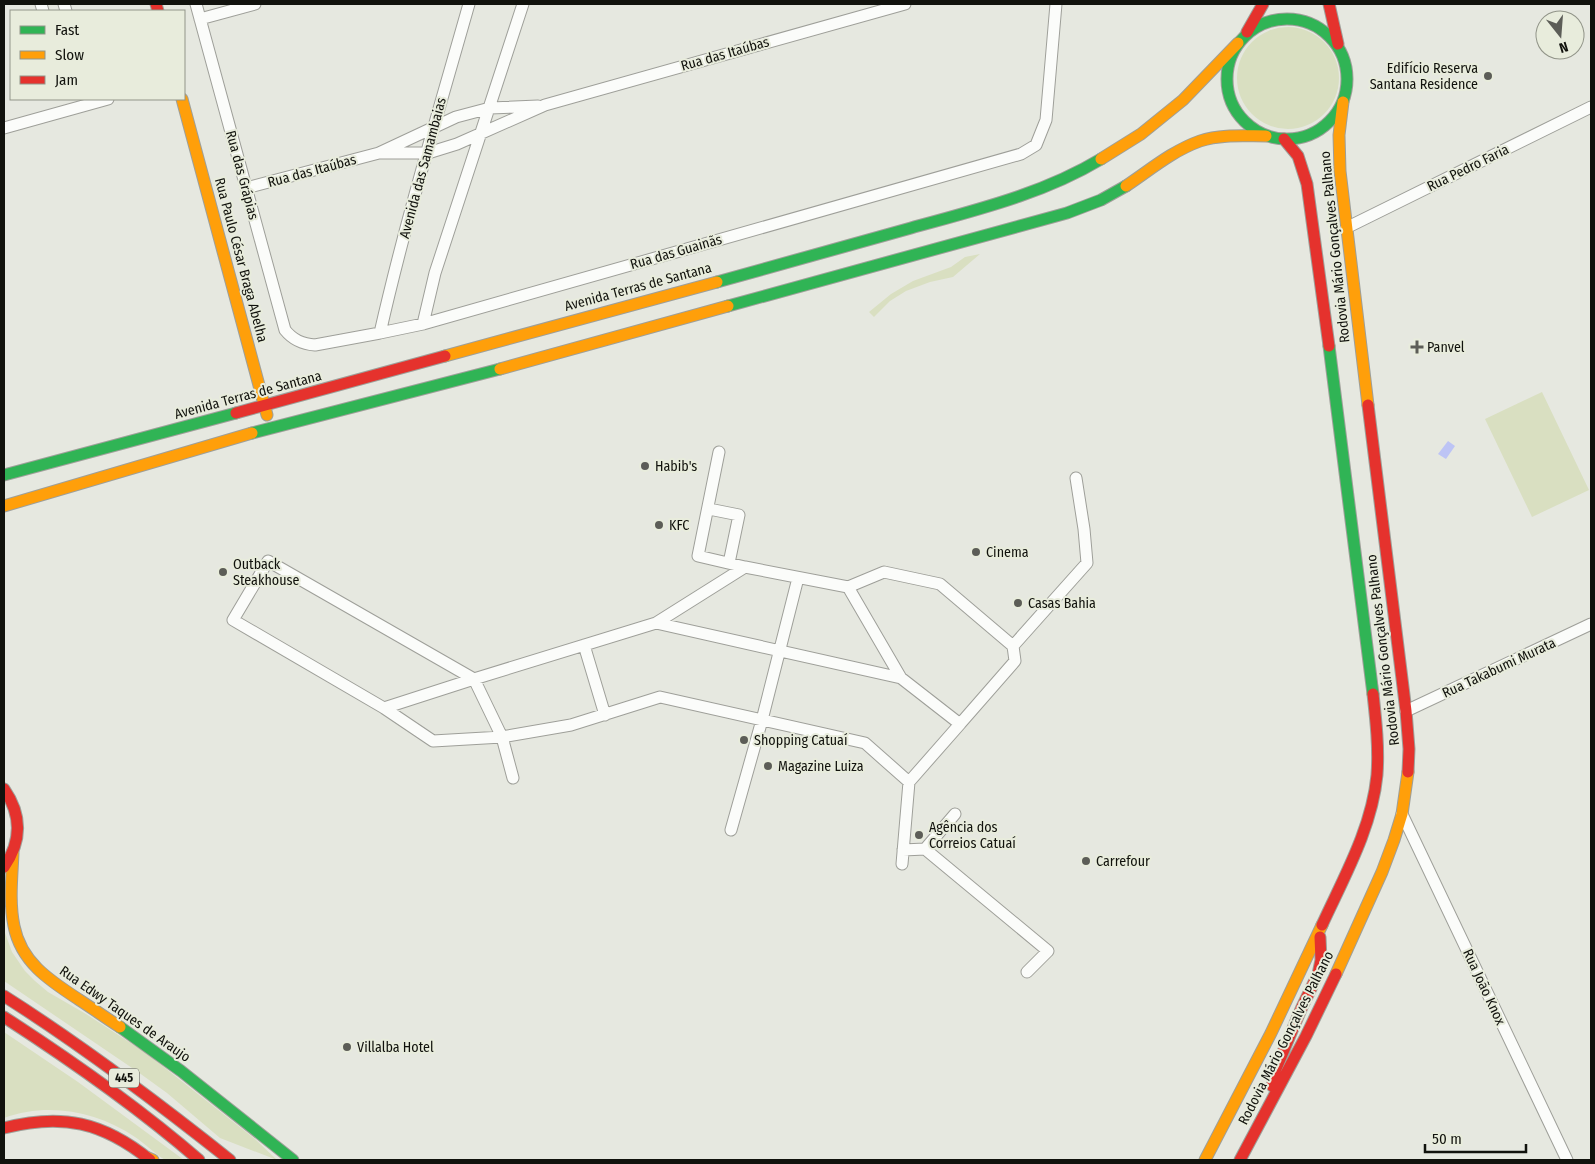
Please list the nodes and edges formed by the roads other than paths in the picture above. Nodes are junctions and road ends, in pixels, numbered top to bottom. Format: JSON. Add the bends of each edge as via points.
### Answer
{"nodes":[{"id":1,"x":196,"y":4,"type":"edge"},
{"id":2,"x":256,"y":4,"type":"edge"},
{"id":3,"x":470,"y":4,"type":"edge"},
{"id":4,"x":523,"y":4,"type":"edge"},
{"id":5,"x":905,"y":4,"type":"edge"},
{"id":6,"x":1056,"y":4,"type":"edge"},
{"id":7,"x":1262,"y":4,"type":"edge"},
{"id":8,"x":1329,"y":4,"type":"edge"},
{"id":9,"x":200,"y":18,"type":"junction"},
{"id":10,"x":1242,"y":39,"type":"junction"},
{"id":11,"x":1340,"y":49,"type":"junction"},
{"id":12,"x":104,"y":100,"type":"edge"},
{"id":13,"x":182,"y":100,"type":"edge"},
{"id":14,"x":1343,"y":102,"type":"junction"},
{"id":15,"x":545,"y":105,"type":"junction"},
{"id":16,"x":1591,"y":107,"type":"edge"},
{"id":17,"x":490,"y":108,"type":"junction"},
{"id":18,"x":4,"y":128,"type":"edge"},
{"id":19,"x":434,"y":128,"type":"junction"},
{"id":20,"x":480,"y":135,"type":"junction"},
{"id":21,"x":1266,"y":136,"type":"junction"},
{"id":22,"x":1284,"y":139,"type":"junction"},
{"id":23,"x":379,"y":153,"type":"junction"},
{"id":24,"x":428,"y":153,"type":"junction"},
{"id":25,"x":246,"y":188,"type":"junction"},
{"id":26,"x":1346,"y":228,"type":"junction"},
{"id":27,"x":423,"y":324,"type":"junction"},
{"id":28,"x":380,"y":334,"type":"junction"},
{"id":29,"x":297,"y":341,"type":"joint"},
{"id":30,"x":264,"y":406,"type":"junction"},
{"id":31,"x":270,"y":428,"type":"junction"},
{"id":32,"x":720,"y":452,"type":"dead end"},
{"id":33,"x":4,"y":476,"type":"edge"},
{"id":34,"x":1076,"y":478,"type":"dead end"},
{"id":35,"x":4,"y":506,"type":"edge"},
{"id":36,"x":709,"y":509,"type":"junction"},
{"id":37,"x":729,"y":563,"type":"junction"},
{"id":38,"x":745,"y":567,"type":"junction"},
{"id":39,"x":798,"y":578,"type":"junction"},
{"id":40,"x":848,"y":588,"type":"junction"},
{"id":41,"x":656,"y":623,"type":"junction"},
{"id":42,"x":1591,"y":624,"type":"edge"},
{"id":43,"x":584,"y":645,"type":"junction"},
{"id":44,"x":1013,"y":646,"type":"junction"},
{"id":45,"x":779,"y":650,"type":"junction"},
{"id":46,"x":901,"y":678,"type":"junction"},
{"id":47,"x":474,"y":679,"type":"junction"},
{"id":48,"x":384,"y":708,"type":"junction"},
{"id":49,"x":1406,"y":711,"type":"junction"},
{"id":50,"x":605,"y":715,"type":"junction"},
{"id":51,"x":762,"y":720,"type":"junction"},
{"id":52,"x":960,"y":724,"type":"junction"},
{"id":53,"x":502,"y":736,"type":"junction"},
{"id":54,"x":512,"y":778,"type":"dead end"},
{"id":55,"x":909,"y":782,"type":"junction"},
{"id":56,"x":4,"y":789,"type":"edge"},
{"id":57,"x":955,"y":814,"type":"dead end"},
{"id":58,"x":1402,"y":814,"type":"junction"},
{"id":59,"x":731,"y":830,"type":"dead end"},
{"id":60,"x":925,"y":849,"type":"junction"},
{"id":61,"x":903,"y":850,"type":"junction"},
{"id":62,"x":13,"y":853,"type":"junction"},
{"id":63,"x":902,"y":864,"type":"dead end"},
{"id":64,"x":4,"y":867,"type":"edge"},
{"id":65,"x":1320,"y":932,"type":"junction"},
{"id":66,"x":1028,"y":972,"type":"dead end"},
{"id":67,"x":4,"y":996,"type":"edge"},
{"id":68,"x":4,"y":1017,"type":"edge"},
{"id":69,"x":1268,"y":1106,"type":"junction"},
{"id":70,"x":4,"y":1128,"type":"edge"},
{"id":71,"x":234,"y":1158,"type":"edge"},
{"id":72,"x":150,"y":1159,"type":"edge"},
{"id":73,"x":199,"y":1160,"type":"edge"},
{"id":74,"x":293,"y":1160,"type":"edge"},
{"id":75,"x":1205,"y":1160,"type":"edge"},
{"id":76,"x":1240,"y":1160,"type":"edge"},
{"id":77,"x":1567,"y":1160,"type":"edge"}],
"edges":[{"from":1,"to":9,"type":"street","name":"Rua das Grápias"},
{"from":2,"to":9,"type":"street"},
{"from":3,"to":19,"type":"street","name":"Avenida das Samambaias"},
{"from":4,"to":17,"type":"street"},
{"from":5,"to":15,"type":"street","name":"Rua das Itaúbas"},
{"from":6,"to":27,"type":"street","name":"Rua das Guainãs","via":[[1046,120],[1036,144],[1021,154]]},
{"from":7,"to":10,"type":"main road"},
{"from":8,"to":11,"type":"main road"},
{"from":9,"to":25,"type":"street","name":"Rua das Grápias"},
{"from":10,"to":11,"type":"main road","via":[[1263,23],[1296,19],[1321,29]]},
{"from":10,"to":21,"type":"main road","via":[[1232,53],[1226,74],[1228,95],[1238,116]]},
{"from":10,"to":30,"type":"main road","name":"Avenida Terras de Santana","via":[[1183,100],[1141,134],[1091,164],[1028,193]]},
{"from":11,"to":14,"type":"main road","via":[[1348,80]]},
{"from":12,"to":18,"type":"street"},
{"from":13,"to":30,"type":"main road","name":"Rua Paulo César Braga Abelha"},
{"from":14,"to":22,"type":"main road","via":[[1321,128],[1300,138]]},
{"from":14,"to":26,"type":"main road","name":"Rodovia Mário Gonçalves Palhano","via":[[1339,144]]},
{"from":15,"to":17,"type":"street","name":"Rua das Itaúbas"},
{"from":15,"to":20,"type":"street","name":"Rua das Itaúbas"},
{"from":16,"to":26,"type":"street","name":"Rua Pedro Faria"},
{"from":17,"to":19,"type":"street","name":"Rua das Itaúbas","via":[[456,117]]},
{"from":17,"to":20,"type":"street"},
{"from":19,"to":23,"type":"street","name":"Rua das Itaúbas"},
{"from":19,"to":24,"type":"street","name":"Avenida das Samambaias"},
{"from":20,"to":24,"type":"street","name":"Rua das Itaúbas"},
{"from":20,"to":27,"type":"street","via":[[435,273]]},
{"from":21,"to":22,"type":"main road"},
{"from":21,"to":31,"type":"main road","via":[[1218,137],[1188,146],[1120,190],[1067,213],[545,357]]},
{"from":22,"to":65,"type":"main road","name":"Rodovia Mário Gonçalves Palhano","via":[[1303,166],[1309,192],[1378,739],[1377,775],[1371,808]]},
{"from":23,"to":24,"type":"street","name":"Rua das Itaúbas"},
{"from":23,"to":25,"type":"street","name":"Rua das Itaúbas"},
{"from":24,"to":28,"type":"street","name":"Avenida das Samambaias"},
{"from":25,"to":29,"type":"street","name":"Rua das Grápias","via":[[284,330]]},
{"from":26,"to":49,"type":"main road","name":"Rodovia Mário Gonçalves Palhano"},
{"from":27,"to":28,"type":"street","name":"Rua das Guainãs"},
{"from":28,"to":29,"type":"street","name":"Rua das Guainãs","via":[[314,345]]},
{"from":30,"to":31,"type":"main road","name":"Rua Paulo César Braga Abelha"},
{"from":30,"to":33,"type":"main road","name":"Avenida Terras de Santana"},
{"from":31,"to":35,"type":"main road"},
{"from":32,"to":36,"type":"street"},
{"from":34,"to":44,"type":"street","via":[[1087,562]]},
{"from":36,"to":37,"type":"street","via":[[739,516]]},
{"from":36,"to":37,"type":"street","via":[[698,556]]},
{"from":37,"to":38,"type":"street"},
{"from":38,"to":39,"type":"street"},
{"from":38,"to":41,"type":"street"},
{"from":39,"to":40,"type":"street"},
{"from":39,"to":45,"type":"street"},
{"from":40,"to":44,"type":"street","via":[[884,572],[940,584]]},
{"from":40,"to":46,"type":"street"},
{"from":41,"to":43,"type":"street"},
{"from":41,"to":45,"type":"street"},
{"from":42,"to":49,"type":"street","name":"Rua Takabumi Murata"},
{"from":43,"to":47,"type":"street"},
{"from":43,"to":50,"type":"street"},
{"from":44,"to":52,"type":"street","via":[[1015,661]]},
{"from":45,"to":46,"type":"street"},
{"from":45,"to":51,"type":"street"},
{"from":46,"to":52,"type":"street"},
{"from":47,"to":48,"type":"street"},
{"from":47,"to":48,"type":"street","via":[[268,561],[233,620]]},
{"from":47,"to":53,"type":"street"},
{"from":48,"to":53,"type":"street","via":[[432,741]]},
{"from":49,"to":58,"type":"main road","name":"Rodovia Mário Gonçalves Palhano","via":[[1410,749]]},
{"from":50,"to":51,"type":"street","via":[[660,697]]},
{"from":50,"to":53,"type":"street","via":[[571,725]]},
{"from":51,"to":55,"type":"street","via":[[865,744]]},
{"from":51,"to":59,"type":"street"},
{"from":52,"to":55,"type":"street"},
{"from":53,"to":54,"type":"street"},
{"from":55,"to":61,"type":"street"},
{"from":56,"to":62,"type":"main road","via":[[18,822]]},
{"from":57,"to":60,"type":"street"},
{"from":58,"to":69,"type":"main road","name":"Rodovia Mário Gonçalves Palhano","via":[[1382,872],[1356,931],[1306,1036]]},
{"from":58,"to":77,"type":"street","name":"Rua João Knox"},
{"from":60,"to":61,"type":"street"},
{"from":60,"to":66,"type":"street","via":[[1048,951]]},
{"from":61,"to":63,"type":"street"},
{"from":62,"to":64,"type":"main road"},
{"from":62,"to":74,"type":"main road","name":"Rua Edwy Taques de Araujo","via":[[13,925],[21,949],[37,971],[165,1059]]},
{"from":65,"to":69,"type":"main road","via":[[1318,974],[1275,1071]]},
{"from":65,"to":75,"type":"main road","name":"Rodovia Mário Gonçalves Palhano"},
{"from":67,"to":71,"type":"main road","number":"445","via":[[93,1054]]},
{"from":68,"to":73,"type":"main road","number":"445","via":[[88,1072],[169,1133]]},
{"from":69,"to":76,"type":"main road","name":"Rodovia Mário Gonçalves Palhano"},
{"from":70,"to":72,"type":"main road","via":[[38,1120],[80,1122],[113,1134]]}]}
